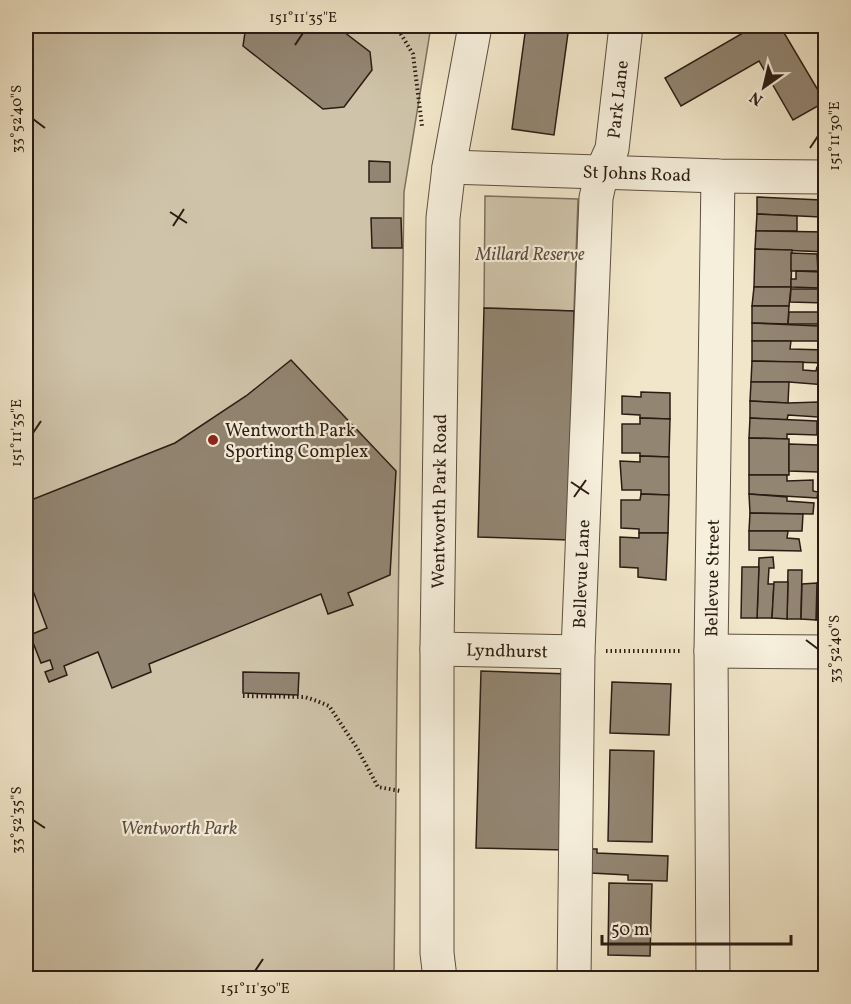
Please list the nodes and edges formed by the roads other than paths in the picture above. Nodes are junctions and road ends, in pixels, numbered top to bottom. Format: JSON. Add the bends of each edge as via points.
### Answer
{"nodes":[{"id":1,"x":475,"y":26,"type":"edge"},
{"id":2,"x":626,"y":26,"type":"edge"},
{"id":3,"x":449,"y":167,"type":"junction"},
{"id":4,"x":602,"y":171,"type":"junction"},
{"id":5,"x":718,"y":176,"type":"junction"},
{"id":6,"x":825,"y":177,"type":"edge"},
{"id":7,"x":437,"y":649,"type":"junction"},
{"id":8,"x":711,"y":651,"type":"junction"},
{"id":9,"x":578,"y":652,"type":"junction"},
{"id":10,"x":825,"y":652,"type":"edge"},
{"id":11,"x":440,"y":978,"type":"edge"},
{"id":12,"x":574,"y":978,"type":"edge"},
{"id":13,"x":713,"y":978,"type":"edge"}],
"edges":[{"from":1,"to":3,"type":"street","name":"Wentworth Park Road"},
{"from":2,"to":4,"type":"street","name":"Park Lane","via":[[612,149]]},
{"from":3,"to":4,"type":"street","name":"St Johns Road"},
{"from":3,"to":7,"type":"street","name":"Wentworth Park Road","via":[[443,218]]},
{"from":4,"to":5,"type":"street","name":"St Johns Road"},
{"from":4,"to":9,"type":"street","name":"Bellevue Lane","via":[[596,198]]},
{"from":5,"to":6,"type":"street","name":"St Johns Road"},
{"from":5,"to":8,"type":"street","name":"Bellevue Street"},
{"from":7,"to":9,"type":"street","name":"Lyndhurst"},
{"from":7,"to":11,"type":"street","name":"Wentworth Park Road"},
{"from":8,"to":10,"type":"street"},
{"from":8,"to":13,"type":"street","name":"Bellevue Street"},
{"from":9,"to":12,"type":"street","name":"Bellevue Lane"}]}
